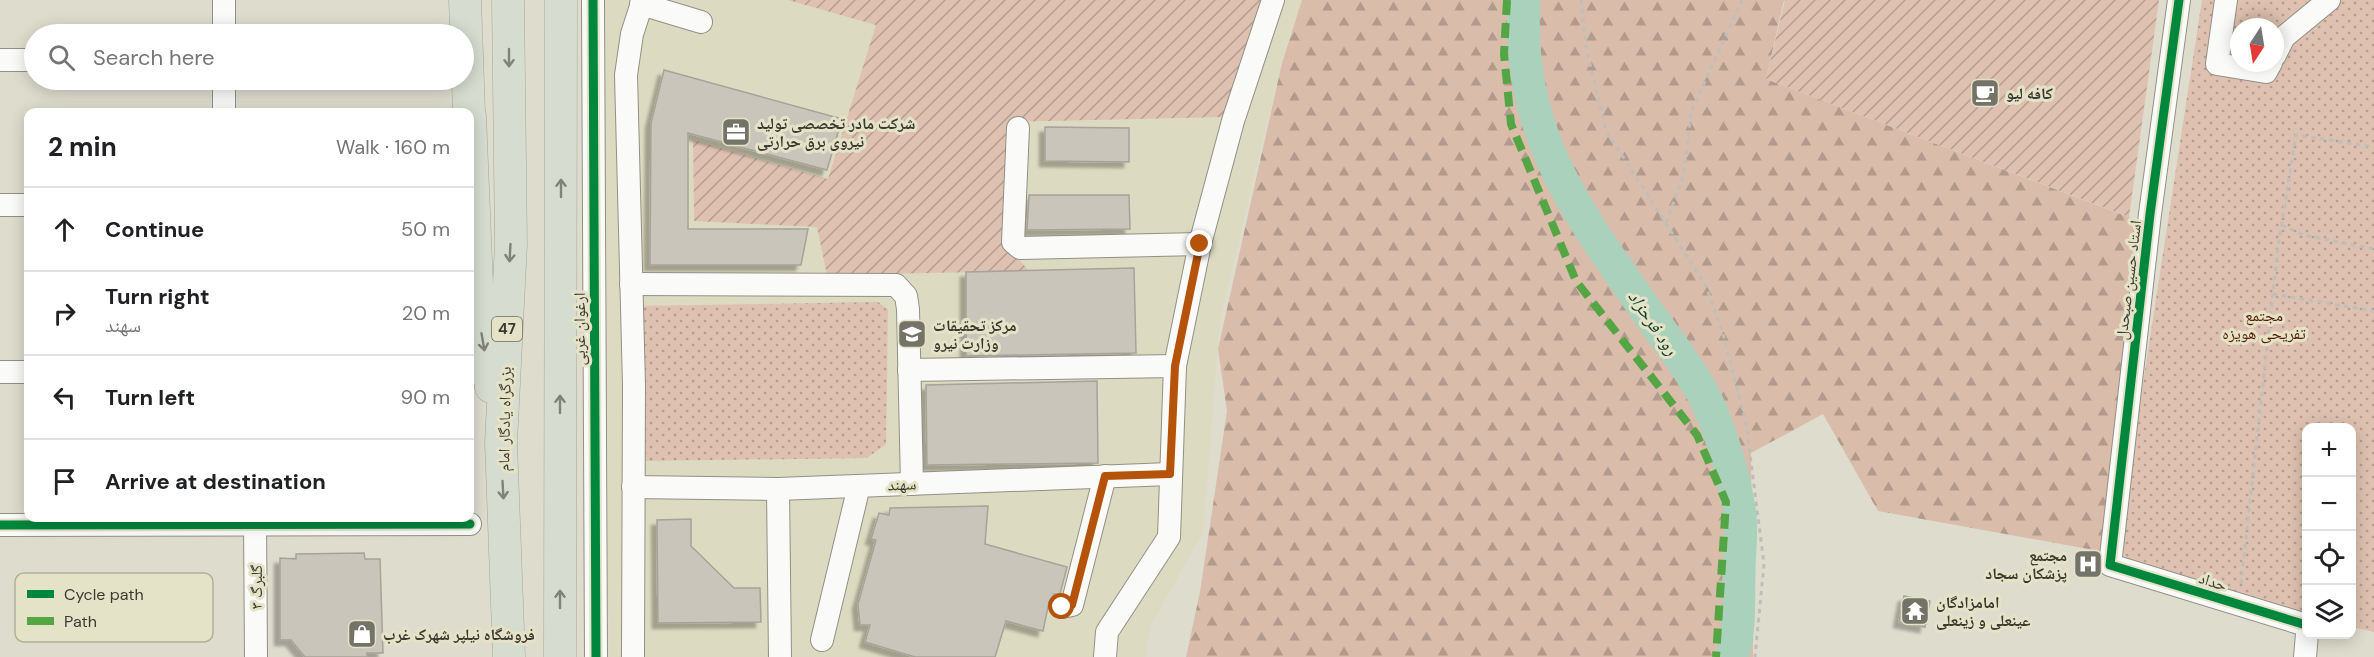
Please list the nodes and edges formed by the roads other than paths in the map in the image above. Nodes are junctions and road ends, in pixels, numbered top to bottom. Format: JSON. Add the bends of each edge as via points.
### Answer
{"nodes":[{"id":1,"x":224,"y":0,"type":"edge"},
{"id":2,"x":465,"y":0,"type":"edge"},
{"id":3,"x":508,"y":0,"type":"edge"},
{"id":4,"x":561,"y":0,"type":"edge"},
{"id":5,"x":593,"y":0,"type":"edge"},
{"id":6,"x":1273,"y":0,"type":"edge"},
{"id":7,"x":2179,"y":0,"type":"edge"},
{"id":8,"x":2226,"y":0,"type":"edge"},
{"id":9,"x":2329,"y":0,"type":"edge"},
{"id":10,"x":642,"y":2,"type":"edge"},
{"id":11,"x":701,"y":22,"type":"dead end"},
{"id":12,"x":224,"y":24,"type":"edge"},
{"id":13,"x":466,"y":24,"type":"edge"},
{"id":14,"x":2284,"y":37,"type":"edge"},
{"id":15,"x":0,"y":60,"type":"edge"},
{"id":16,"x":24,"y":60,"type":"edge"},
{"id":17,"x":2230,"y":66,"type":"edge"},
{"id":18,"x":224,"y":90,"type":"edge"},
{"id":19,"x":464,"y":90,"type":"edge"},
{"id":20,"x":468,"y":90,"type":"edge"},
{"id":21,"x":224,"y":108,"type":"edge"},
{"id":22,"x":462,"y":108,"type":"edge"},
{"id":23,"x":469,"y":108,"type":"edge"},
{"id":24,"x":1018,"y":128,"type":"dead end"},
{"id":25,"x":0,"y":205,"type":"edge"},
{"id":26,"x":24,"y":205,"type":"edge"},
{"id":27,"x":474,"y":223,"type":"edge"},
{"id":28,"x":1200,"y":244,"type":"junction"},
{"id":29,"x":474,"y":284,"type":"edge"},
{"id":30,"x":631,"y":284,"type":"junction"},
{"id":31,"x":478,"y":310,"type":"junction"},
{"id":32,"x":1175,"y":366,"type":"junction"},
{"id":33,"x":909,"y":370,"type":"junction"},
{"id":34,"x":0,"y":372,"type":"edge"},
{"id":35,"x":24,"y":372,"type":"edge"},
{"id":36,"x":501,"y":443,"type":"junction"},
{"id":37,"x":1170,"y":474,"type":"junction"},
{"id":38,"x":1105,"y":476,"type":"junction"},
{"id":39,"x":912,"y":484,"type":"junction"},
{"id":40,"x":860,"y":486,"type":"junction"},
{"id":41,"x":633,"y":487,"type":"junction"},
{"id":42,"x":778,"y":489,"type":"junction"},
{"id":43,"x":192,"y":522,"type":"edge"},
{"id":44,"x":256,"y":522,"type":"edge"},
{"id":45,"x":327,"y":522,"type":"edge"},
{"id":46,"x":470,"y":524,"type":"dead end"},
{"id":47,"x":0,"y":525,"type":"edge"},
{"id":48,"x":2110,"y":565,"type":"joint"},
{"id":49,"x":1062,"y":607,"type":"dead end"},
{"id":50,"x":2302,"y":623,"type":"edge"},
{"id":51,"x":2307,"y":639,"type":"edge"},
{"id":52,"x":822,"y":640,"type":"dead end"},
{"id":53,"x":256,"y":657,"type":"edge"},
{"id":54,"x":509,"y":657,"type":"edge"},
{"id":55,"x":560,"y":657,"type":"edge"},
{"id":56,"x":596,"y":657,"type":"edge"},
{"id":57,"x":633,"y":657,"type":"edge"},
{"id":58,"x":780,"y":657,"type":"edge"},
{"id":59,"x":1105,"y":657,"type":"edge"},
{"id":60,"x":2305,"y":657,"type":"edge"}],
"edges":[{"from":1,"to":12,"type":"street"},
{"from":2,"to":13,"type":"highway"},
{"from":3,"to":36,"type":"highway","name":"بزرگراه یادگار امام","number":"47","one_way":true,"via":[[511,244]]},
{"from":55,"to":4,"type":"highway","one_way":true},
{"from":5,"to":56,"type":"street","name":"ارغوان غربی"},
{"from":6,"to":28,"type":"street","via":[[1233,122]]},
{"from":7,"to":48,"type":"street","name":"استاد حسین صبحدل"},
{"from":8,"to":17,"type":"street","via":[[2217,64]]},
{"from":9,"to":14,"type":"street"},
{"from":10,"to":11,"type":"street"},
{"from":10,"to":30,"type":"street","via":[[626,75]]},
{"from":15,"to":16,"type":"street"},
{"from":18,"to":21,"type":"street"},
{"from":19,"to":22,"type":"street"},
{"from":20,"to":23,"type":"highway"},
{"from":24,"to":28,"type":"street","via":[[1013,242],[1020,248]]},
{"from":25,"to":26,"type":"street"},
{"from":27,"to":31,"type":"highway"},
{"from":28,"to":32,"type":"street"},
{"from":29,"to":31,"type":"street"},
{"from":30,"to":33,"type":"street","via":[[896,285],[907,302]]},
{"from":30,"to":41,"type":"street"},
{"from":31,"to":36,"type":"highway","one_way":true},
{"from":32,"to":33,"type":"street"},
{"from":32,"to":37,"type":"street"},
{"from":33,"to":39,"type":"street"},
{"from":34,"to":35,"type":"street"},
{"from":36,"to":54,"type":"highway","name":"بزرگراه یادگار امام","number":"47","one_way":true},
{"from":37,"to":38,"type":"street","name":"سهند"},
{"from":37,"to":59,"type":"street","via":[[1169,537],[1107,632]]},
{"from":38,"to":39,"type":"street","name":"سهند"},
{"from":38,"to":49,"type":"street","via":[[1072,605]]},
{"from":39,"to":40,"type":"street","name":"سهند"},
{"from":40,"to":42,"type":"street","name":"سهند"},
{"from":40,"to":52,"type":"street"},
{"from":41,"to":42,"type":"street","name":"سهند"},
{"from":41,"to":57,"type":"street"},
{"from":42,"to":58,"type":"street"},
{"from":43,"to":47,"type":"street"},
{"from":44,"to":53,"type":"street","name":"گلبرگ ۳"},
{"from":45,"to":46,"type":"street"},
{"from":48,"to":50,"type":"street","name":"حداد"},
{"from":51,"to":60,"type":"street"}]}
